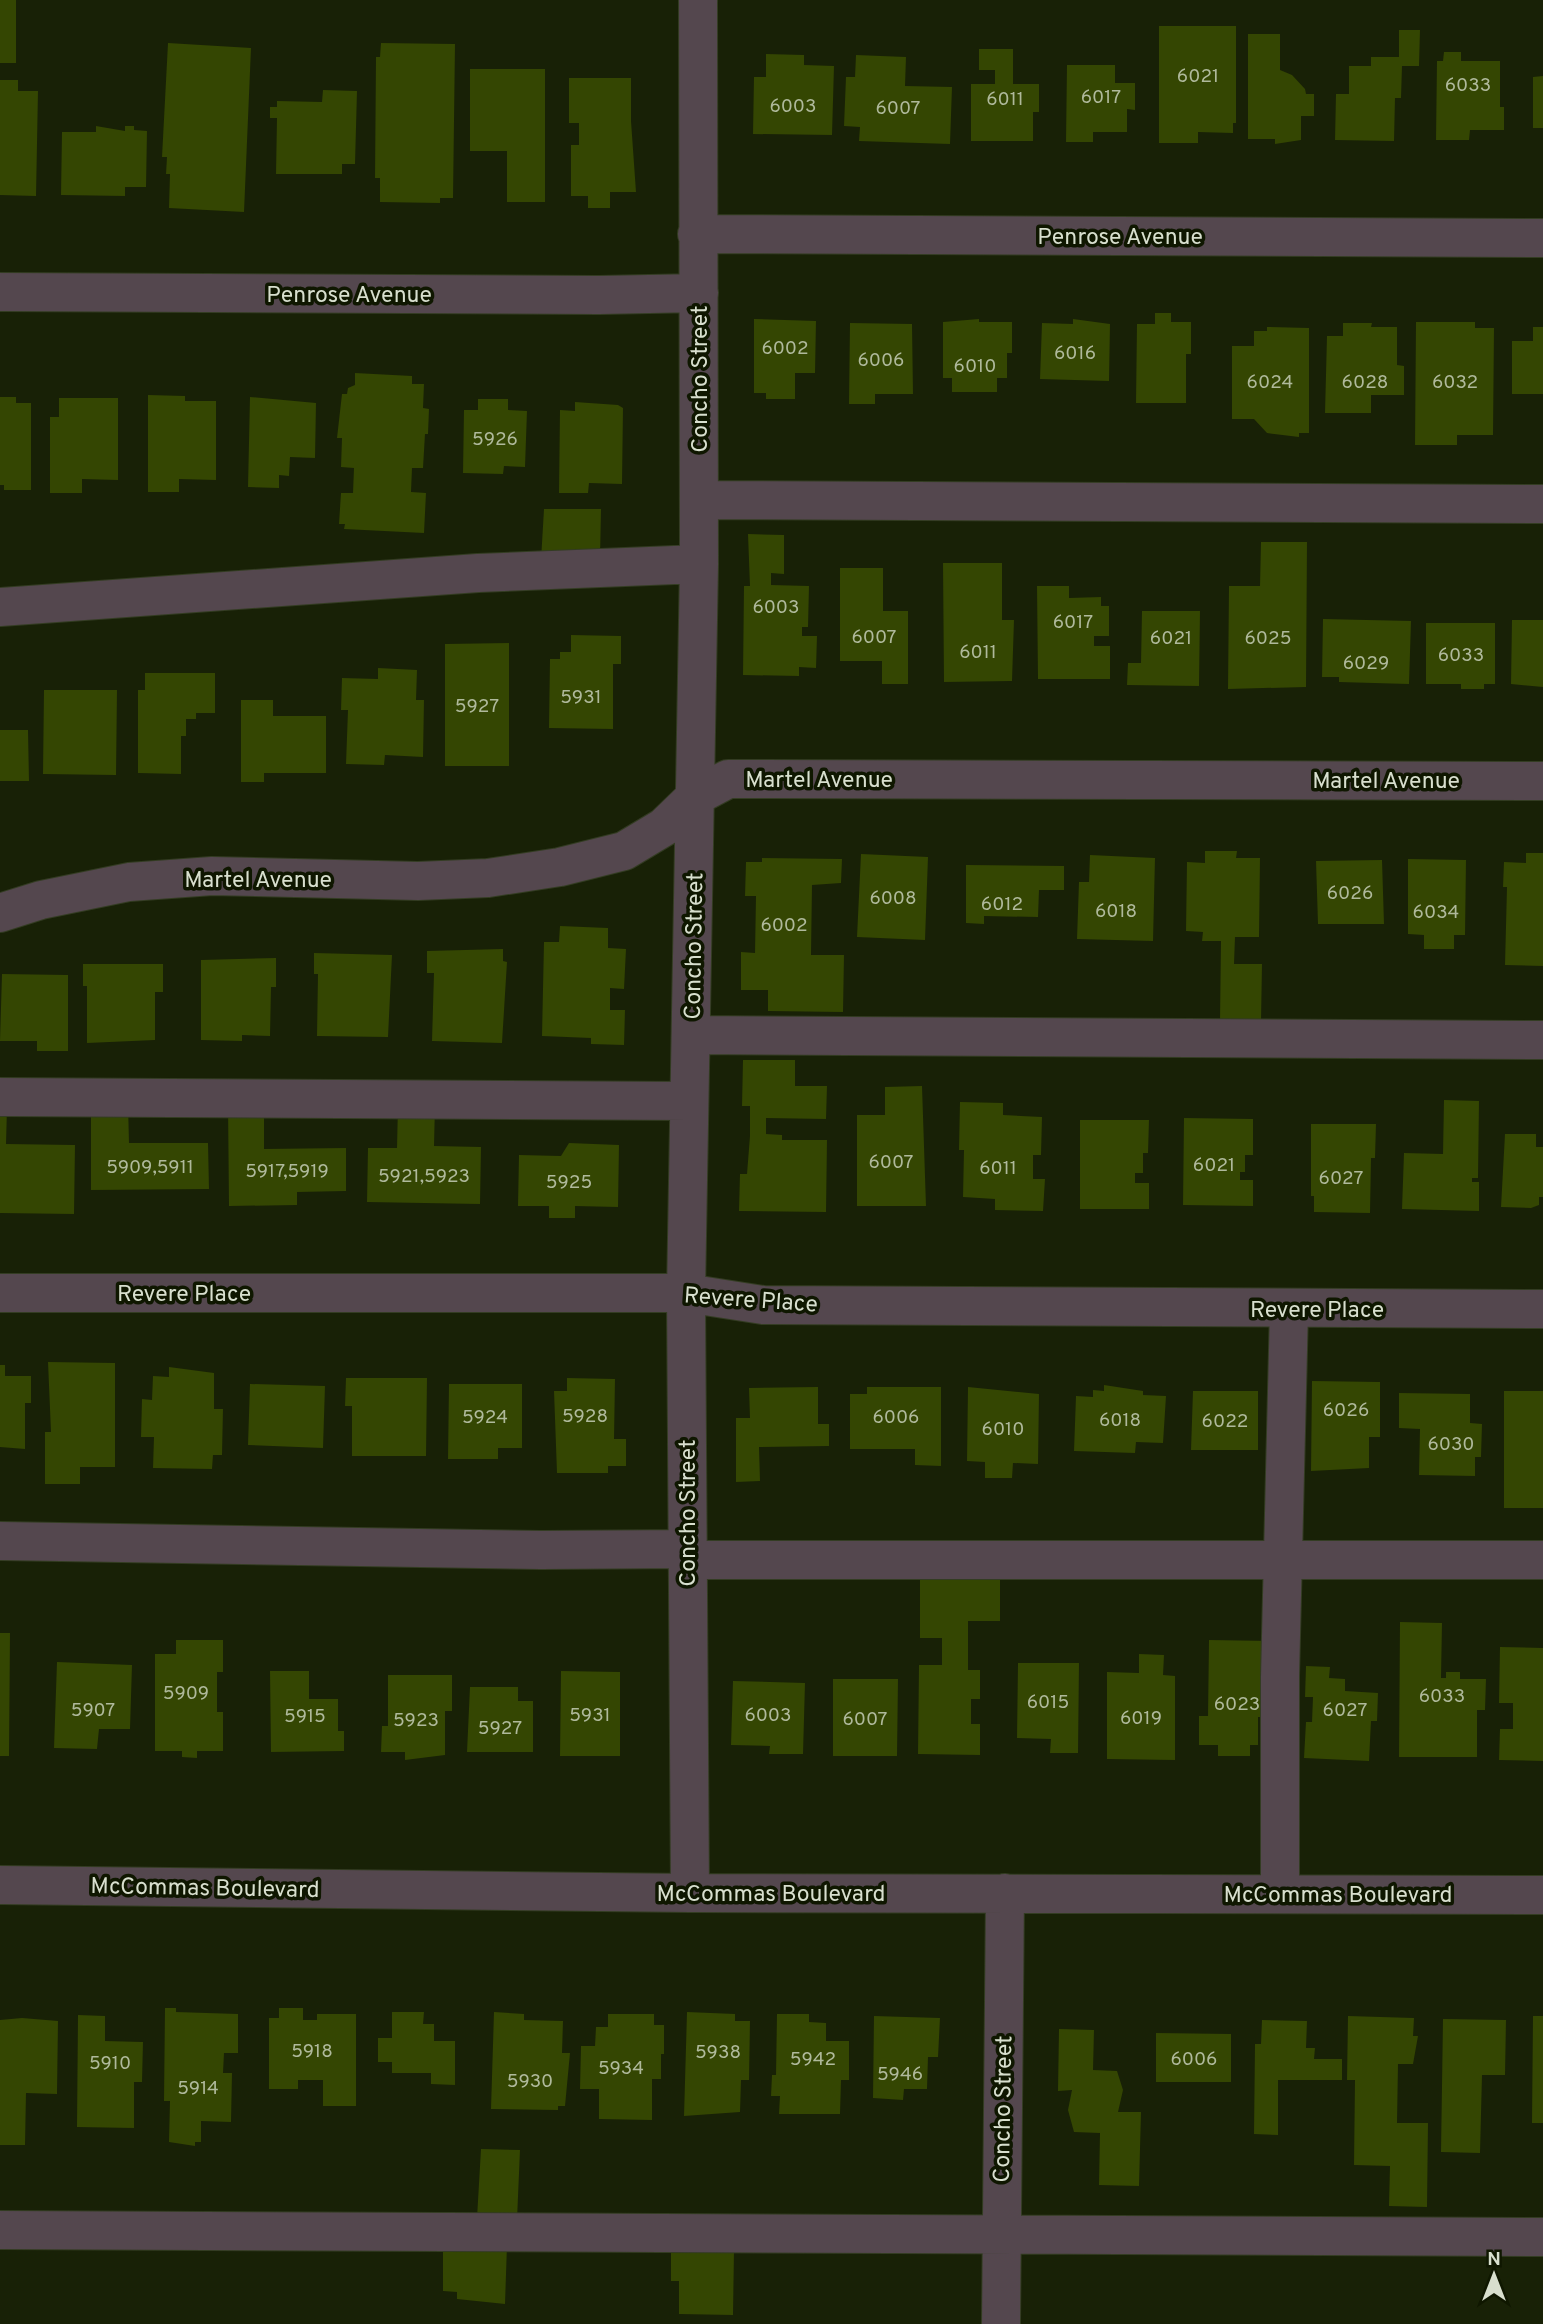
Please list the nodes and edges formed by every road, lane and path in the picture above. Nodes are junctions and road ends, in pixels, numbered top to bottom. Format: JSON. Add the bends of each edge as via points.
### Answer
{"nodes":[{"id":1,"x":698,"y":0,"type":"edge"},
{"id":2,"x":697,"y":234,"type":"junction"},
{"id":3,"x":1543,"y":238,"type":"edge"},
{"id":4,"x":0,"y":292,"type":"edge"},
{"id":5,"x":698,"y":293,"type":"junction"},
{"id":6,"x":699,"y":500,"type":"junction"},
{"id":7,"x":1543,"y":504,"type":"edge"},
{"id":8,"x":699,"y":564,"type":"junction"},
{"id":9,"x":0,"y":607,"type":"edge"},
{"id":10,"x":1543,"y":781,"type":"edge"},
{"id":11,"x":696,"y":796,"type":"junction"},
{"id":12,"x":0,"y":913,"type":"edge"},
{"id":13,"x":691,"y":1035,"type":"junction"},
{"id":14,"x":1543,"y":1040,"type":"edge"},
{"id":15,"x":0,"y":1097,"type":"edge"},
{"id":16,"x":689,"y":1101,"type":"junction"},
{"id":17,"x":0,"y":1293,"type":"edge"},
{"id":18,"x":686,"y":1293,"type":"junction"},
{"id":19,"x":1289,"y":1309,"type":"junction"},
{"id":20,"x":1543,"y":1310,"type":"edge"},
{"id":21,"x":0,"y":1541,"type":"edge"},
{"id":22,"x":687,"y":1555,"type":"junction"},
{"id":23,"x":1282,"y":1560,"type":"junction"},
{"id":24,"x":1543,"y":1560,"type":"edge"},
{"id":25,"x":0,"y":1885,"type":"edge"},
{"id":26,"x":690,"y":1893,"type":"junction"},
{"id":27,"x":1004,"y":1893,"type":"junction"},
{"id":28,"x":1280,"y":1894,"type":"junction"},
{"id":29,"x":1543,"y":1895,"type":"edge"},
{"id":30,"x":0,"y":2230,"type":"edge"},
{"id":31,"x":1000,"y":2235,"type":"junction"},
{"id":32,"x":1543,"y":2236,"type":"edge"},
{"id":33,"x":1001,"y":2324,"type":"edge"}],
"edges":[{"from":1,"to":2,"type":"street","name":"Concho Street"},
{"from":2,"to":3,"type":"street","name":"Penrose Avenue"},
{"from":2,"to":5,"type":"street","name":"Concho Street"},
{"from":4,"to":5,"type":"street","name":"Penrose Avenue"},
{"from":5,"to":6,"type":"street","name":"Concho Street"},
{"from":6,"to":7,"type":"street"},
{"from":6,"to":8,"type":"street","name":"Concho Street"},
{"from":8,"to":9,"type":"street","via":[[478,573]]},
{"from":8,"to":11,"type":"street","name":"Concho Street"},
{"from":10,"to":11,"type":"street","name":"Martel Avenue","via":[[728,779]]},
{"from":11,"to":12,"type":"street","name":"Martel Avenue","via":[[664,827],[624,851],[559,867],[488,878],[418,881],[212,876],[129,881]]},
{"from":11,"to":13,"type":"street","name":"Concho Street"},
{"from":13,"to":14,"type":"street"},
{"from":13,"to":16,"type":"street","name":"Concho Street"},
{"from":15,"to":16,"type":"street"},
{"from":16,"to":18,"type":"street","name":"Concho Street"},
{"from":17,"to":18,"type":"street","name":"Revere Place"},
{"from":18,"to":19,"type":"street","name":"Revere Place","via":[[763,1305]]},
{"from":18,"to":22,"type":"street","name":"Concho Street"},
{"from":19,"to":20,"type":"street","name":"Revere Place"},
{"from":19,"to":23,"type":"street"},
{"from":21,"to":22,"type":"street"},
{"from":22,"to":23,"type":"street"},
{"from":22,"to":26,"type":"street","name":"Concho Street"},
{"from":23,"to":24,"type":"street"},
{"from":23,"to":28,"type":"street"},
{"from":25,"to":26,"type":"street","name":"McCommas Boulevard"},
{"from":26,"to":27,"type":"street","name":"McCommas Boulevard"},
{"from":27,"to":28,"type":"street","name":"McCommas Boulevard"},
{"from":27,"to":31,"type":"street","name":"Concho Street"},
{"from":28,"to":29,"type":"street","name":"McCommas Boulevard"},
{"from":30,"to":31,"type":"street"},
{"from":31,"to":32,"type":"street"},
{"from":31,"to":33,"type":"street","name":"Concho Street"}]}
